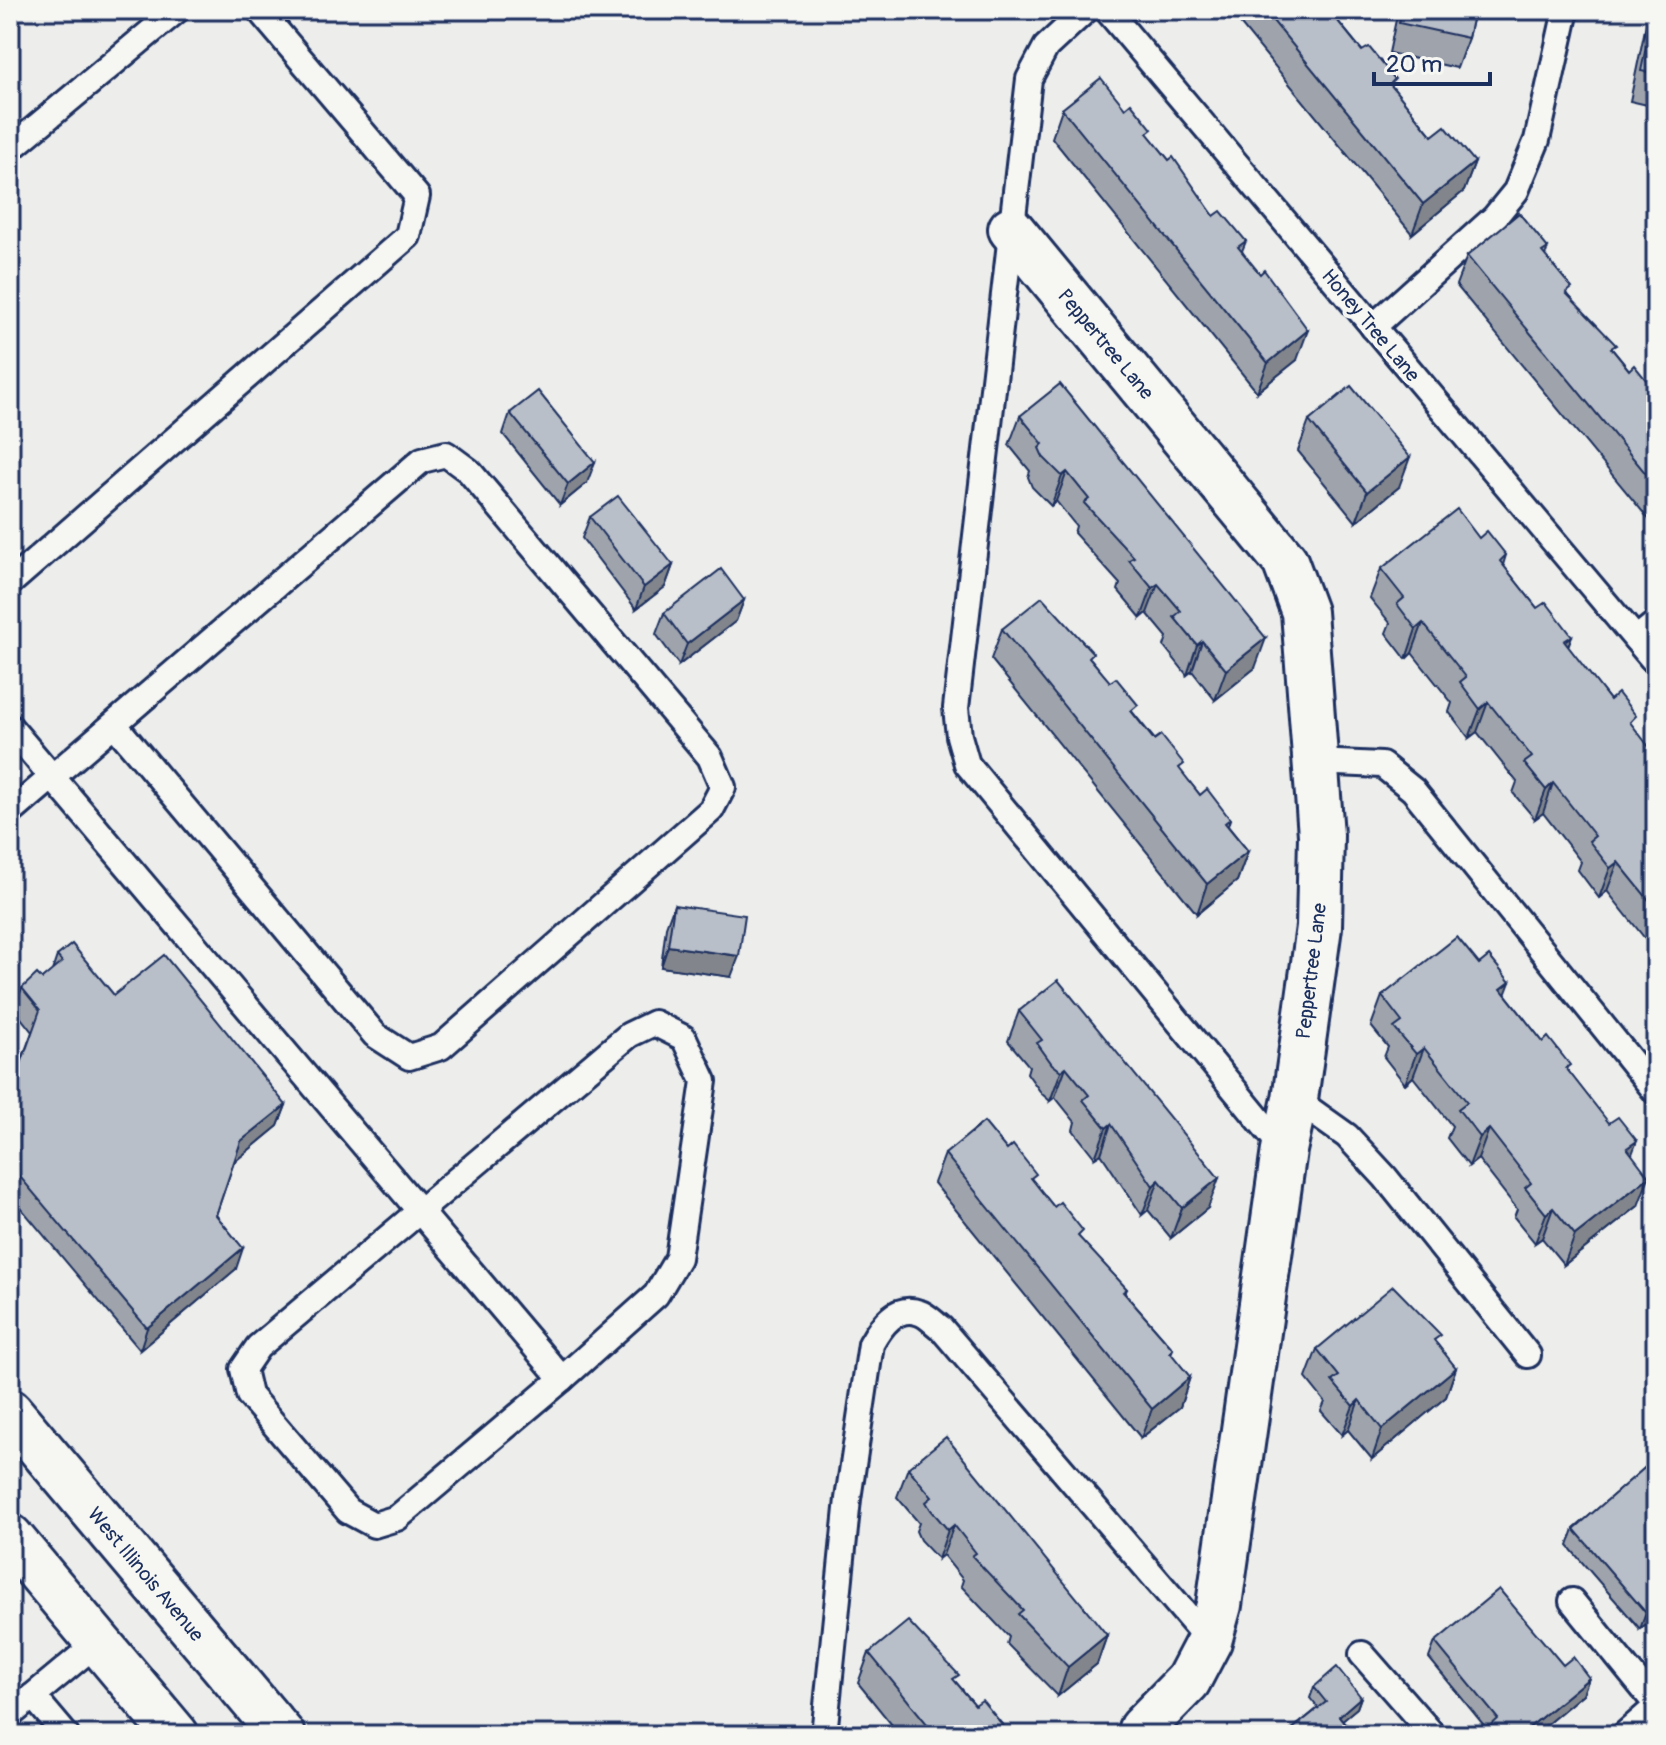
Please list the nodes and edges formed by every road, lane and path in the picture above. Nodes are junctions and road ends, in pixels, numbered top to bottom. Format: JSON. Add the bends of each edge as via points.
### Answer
{"nodes":[{"id":1,"x":177,"y":10,"type":"edge"},
{"id":2,"x":259,"y":10,"type":"edge"},
{"id":3,"x":1086,"y":10,"type":"edge"},
{"id":4,"x":1107,"y":10,"type":"edge"},
{"id":5,"x":1566,"y":10,"type":"edge"},
{"id":6,"x":10,"y":149,"type":"edge"},
{"id":7,"x":1011,"y":229,"type":"junction"},
{"id":8,"x":1373,"y":327,"type":"junction"},
{"id":9,"x":10,"y":583,"type":"edge"},
{"id":10,"x":1656,"y":623,"type":"edge"},
{"id":11,"x":1636,"y":639,"type":"junction"},
{"id":12,"x":1656,"y":663,"type":"edge"},
{"id":13,"x":114,"y":724,"type":"junction"},
{"id":14,"x":10,"y":727,"type":"edge"},
{"id":15,"x":1315,"y":762,"type":"junction"},
{"id":16,"x":53,"y":777,"type":"junction"},
{"id":17,"x":10,"y":813,"type":"edge"},
{"id":18,"x":1656,"y":1092,"type":"edge"},
{"id":19,"x":1295,"y":1099,"type":"junction"},
{"id":20,"x":1284,"y":1150,"type":"junction"},
{"id":21,"x":420,"y":1210,"type":"junction"},
{"id":22,"x":1528,"y":1355,"type":"dead end"},
{"id":23,"x":562,"y":1379,"type":"junction"},
{"id":24,"x":10,"y":1412,"type":"edge"},
{"id":25,"x":16,"y":1555,"type":"edge"},
{"id":26,"x":1572,"y":1601,"type":"dead end"},
{"id":27,"x":1209,"y":1641,"type":"junction"},
{"id":28,"x":98,"y":1642,"type":"junction"},
{"id":29,"x":1362,"y":1654,"type":"dead end"},
{"id":30,"x":33,"y":1696,"type":"junction"},
{"id":31,"x":1656,"y":1706,"type":"edge"},
{"id":32,"x":10,"y":1715,"type":"edge"},
{"id":33,"x":66,"y":1735,"type":"edge"},
{"id":34,"x":176,"y":1735,"type":"edge"},
{"id":35,"x":282,"y":1735,"type":"edge"},
{"id":36,"x":824,"y":1735,"type":"edge"},
{"id":37,"x":1139,"y":1735,"type":"edge"},
{"id":38,"x":1433,"y":1735,"type":"edge"},
{"id":39,"x":1624,"y":1735,"type":"edge"}],
"edges":[{"from":1,"to":6,"type":"lane"},
{"from":2,"to":9,"type":"lane","via":[[417,196],[408,236]]},
{"from":3,"to":7,"type":"lane","via":[[1046,47],[1029,79]]},
{"from":4,"to":8,"type":"lane","name":"Honey Tree Lane"},
{"from":5,"to":8,"type":"lane","via":[[1537,140],[1516,191],[1494,218]]},
{"from":7,"to":15,"type":"street","name":"Peppertree Lane","via":[[1285,561],[1304,612]]},
{"from":7,"to":20,"type":"lane","via":[[956,708],[967,764]]},
{"from":8,"to":11,"type":"lane","name":"Honey Tree Lane"},
{"from":10,"to":11,"type":"lane"},
{"from":11,"to":12,"type":"lane","name":"Honey Tree Lane"},
{"from":13,"to":13,"type":"lane","via":[[422,460],[446,454],[469,471],[710,757],[723,787],[711,810],[441,1047],[409,1057],[375,1035]]},
{"from":13,"to":16,"type":"lane"},
{"from":14,"to":16,"type":"lane"},
{"from":15,"to":18,"type":"lane","via":[[1382,765],[1413,790]]},
{"from":15,"to":19,"type":"street","name":"Peppertree Lane","via":[[1321,835],[1319,927]]},
{"from":16,"to":17,"type":"lane"},
{"from":16,"to":21,"type":"lane"},
{"from":19,"to":20,"type":"street","name":"Peppertree Lane"},
{"from":19,"to":22,"type":"lane","via":[[1347,1136],[1385,1177]]},
{"from":20,"to":27,"type":"street","name":"Peppertree Lane","via":[[1219,1605]]},
{"from":21,"to":23,"type":"lane"},
{"from":21,"to":23,"type":"lane","via":[[258,1347],[243,1369],[249,1395],[348,1511],[374,1525],[397,1518]]},
{"from":21,"to":23,"type":"lane","via":[[629,1035],[654,1023],[684,1038],[704,1081],[678,1258],[656,1295]]},
{"from":24,"to":35,"type":"street","name":"West Illinois Avenue"},
{"from":25,"to":28,"type":"street"},
{"from":26,"to":31,"type":"lane"},
{"from":27,"to":36,"type":"lane","via":[[941,1328],[920,1313],[901,1312],[883,1323],[871,1344],[848,1499]]},
{"from":27,"to":37,"type":"street","name":"Peppertree Lane","via":[[1188,1681]]},
{"from":28,"to":30,"type":"lane"},
{"from":28,"to":34,"type":"street"},
{"from":29,"to":38,"type":"lane"},
{"from":30,"to":32,"type":"lane"},
{"from":30,"to":33,"type":"lane"},
{"from":31,"to":39,"type":"lane"}]}
